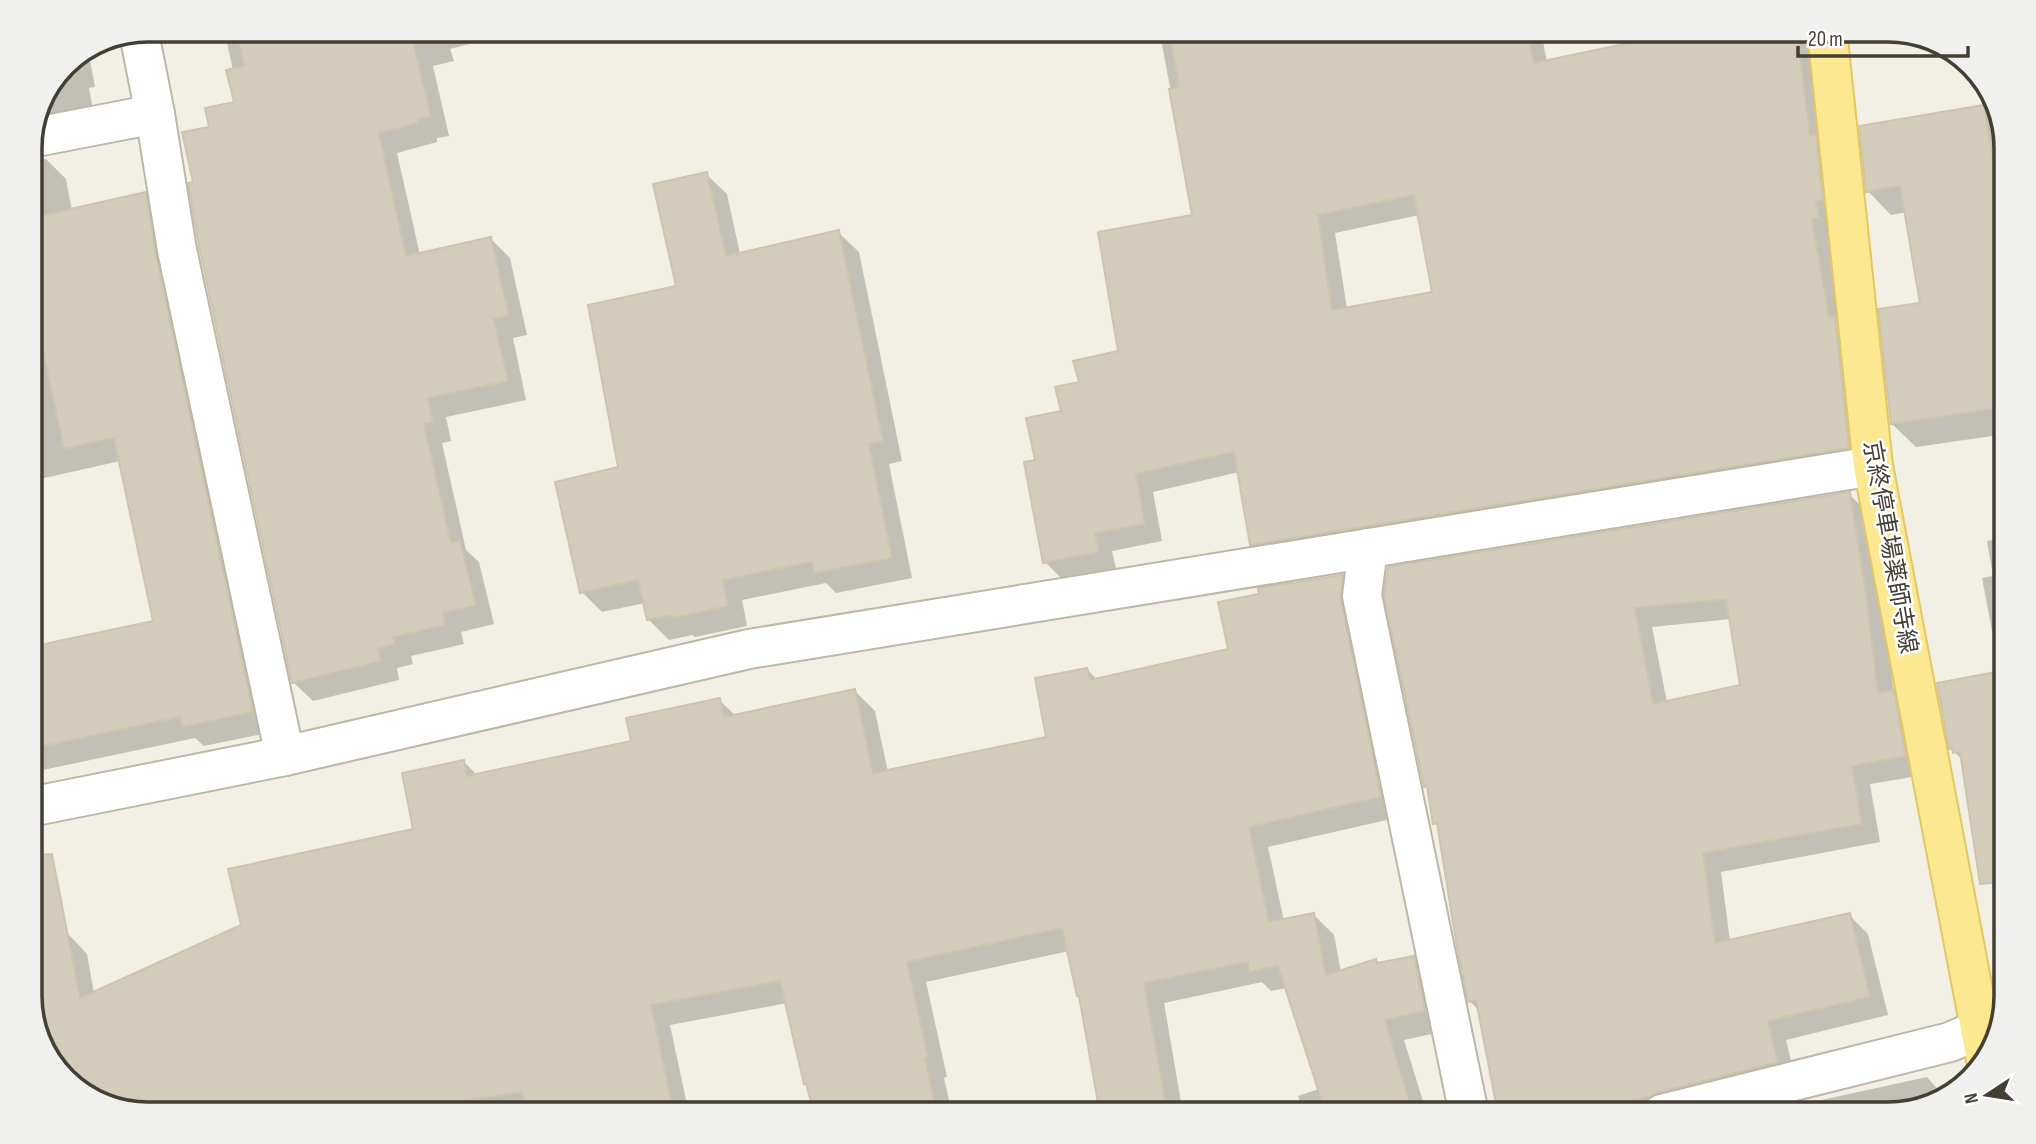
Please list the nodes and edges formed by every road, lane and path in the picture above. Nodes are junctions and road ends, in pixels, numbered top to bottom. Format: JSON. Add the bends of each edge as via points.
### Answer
{"nodes":[{"id":1,"x":1829,"y":42,"type":"edge"},
{"id":2,"x":141,"y":43,"type":"edge"},
{"id":3,"x":155,"y":114,"type":"junction"},
{"id":4,"x":43,"y":136,"type":"edge"},
{"id":5,"x":1874,"y":466,"type":"junction"},
{"id":6,"x":1368,"y":548,"type":"junction"},
{"id":7,"x":285,"y":757,"type":"junction"},
{"id":8,"x":42,"y":805,"type":"edge"},
{"id":9,"x":1987,"y":1033,"type":"edge"},
{"id":10,"x":1986,"y":1037,"type":"edge"},
{"id":11,"x":1467,"y":1102,"type":"edge"},
{"id":12,"x":1710,"y":1102,"type":"edge"}],
"edges":[{"from":1,"to":5,"type":"main road","name":"京終停車場薬師寺線"},
{"from":2,"to":3,"type":"street"},
{"from":3,"to":4,"type":"street"},
{"from":3,"to":7,"type":"street","via":[[177,250]]},
{"from":5,"to":6,"type":"street"},
{"from":5,"to":9,"type":"main road","name":"京終停車場薬師寺線"},
{"from":6,"to":7,"type":"street","via":[[749,649]]},
{"from":6,"to":11,"type":"street","via":[[1362,597]]},
{"from":7,"to":8,"type":"street"},
{"from":10,"to":12,"type":"street","via":[[1950,1042]]}]}
